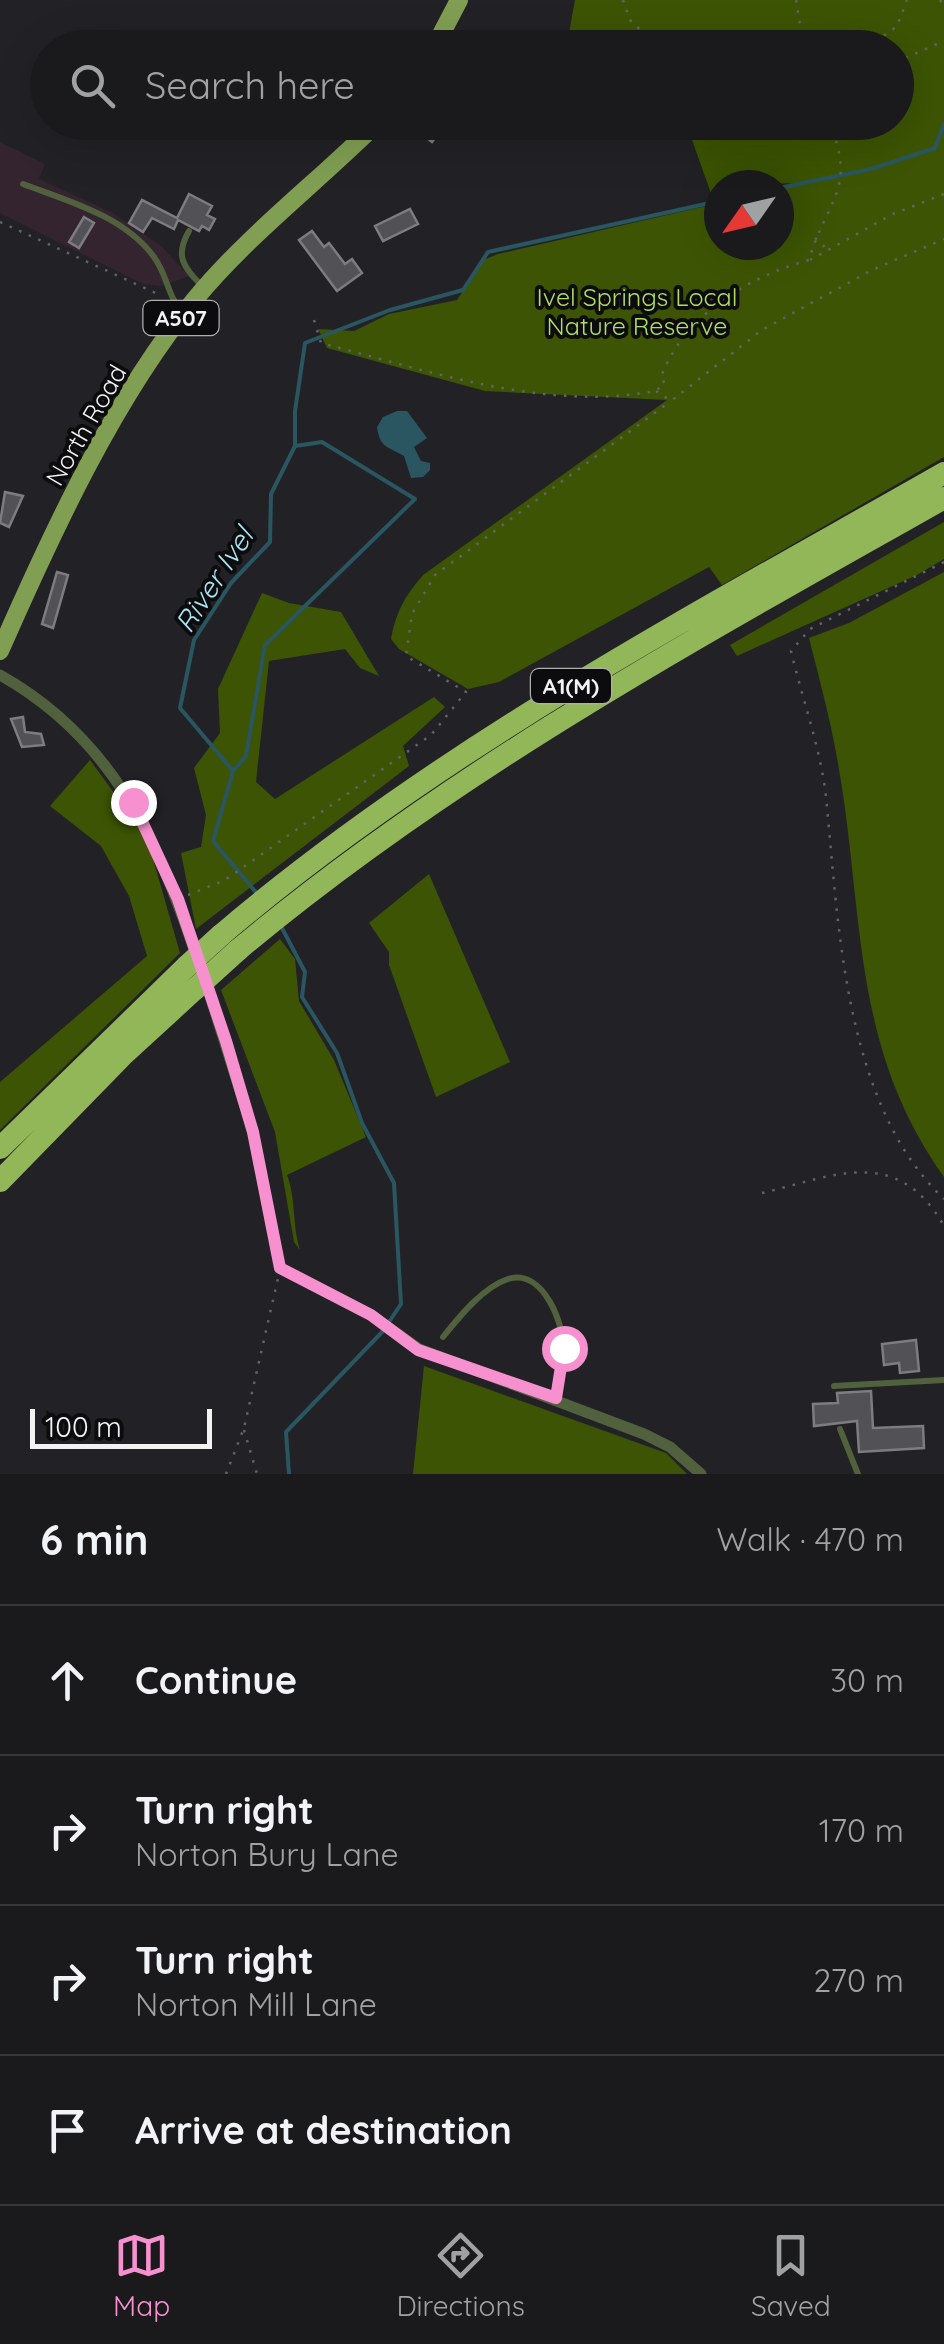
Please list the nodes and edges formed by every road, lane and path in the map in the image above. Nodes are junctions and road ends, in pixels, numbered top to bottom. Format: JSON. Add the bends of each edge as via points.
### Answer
{"nodes":[{"id":1,"x":459,"y":0,"type":"edge"},
{"id":2,"x":623,"y":0,"type":"edge"},
{"id":3,"x":796,"y":0,"type":"edge"},
{"id":4,"x":907,"y":0,"type":"edge"},
{"id":5,"x":940,"y":0,"type":"edge"},
{"id":6,"x":944,"y":5,"type":"edge"},
{"id":7,"x":443,"y":30,"type":"edge"},
{"id":8,"x":640,"y":30,"type":"edge"},
{"id":9,"x":801,"y":30,"type":"edge"},
{"id":10,"x":892,"y":30,"type":"edge"},
{"id":11,"x":944,"y":42,"type":"edge"},
{"id":12,"x":914,"y":54,"type":"edge"},
{"id":13,"x":359,"y":140,"type":"edge"},
{"id":14,"x":836,"y":140,"type":"edge"},
{"id":15,"x":23,"y":184,"type":"dead end"},
{"id":16,"x":944,"y":194,"type":"edge"},
{"id":17,"x":0,"y":222,"type":"edge"},
{"id":18,"x":189,"y":231,"type":"dead end"},
{"id":19,"x":816,"y":238,"type":"junction"},
{"id":20,"x":944,"y":240,"type":"edge"},
{"id":21,"x":828,"y":250,"type":"junction"},
{"id":22,"x":809,"y":260,"type":"junction"},
{"id":23,"x":204,"y":288,"type":"junction"},
{"id":24,"x":170,"y":300,"type":"junction"},
{"id":25,"x":184,"y":314,"type":"junction"},
{"id":26,"x":314,"y":320,"type":"dead end"},
{"id":27,"x":655,"y":391,"type":"junction"},
{"id":28,"x":671,"y":401,"type":"junction"},
{"id":29,"x":944,"y":472,"type":"edge"},
{"id":30,"x":944,"y":498,"type":"edge"},
{"id":31,"x":944,"y":562,"type":"edge"},
{"id":32,"x":0,"y":651,"type":"edge"},
{"id":33,"x":0,"y":674,"type":"edge"},
{"id":34,"x":178,"y":899,"type":"junction"},
{"id":35,"x":229,"y":943,"type":"junction"},
{"id":36,"x":0,"y":1148,"type":"edge"},
{"id":37,"x":0,"y":1182,"type":"edge"},
{"id":38,"x":762,"y":1193,"type":"dead end"},
{"id":39,"x":944,"y":1199,"type":"edge"},
{"id":40,"x":944,"y":1226,"type":"edge"},
{"id":41,"x":280,"y":1268,"type":"junction"},
{"id":42,"x":443,"y":1337,"type":"dead end"},
{"id":43,"x":944,"y":1379,"type":"edge"},
{"id":44,"x":834,"y":1386,"type":"dead end"},
{"id":45,"x":944,"y":1390,"type":"edge"},
{"id":46,"x":556,"y":1398,"type":"junction"},
{"id":47,"x":244,"y":1428,"type":"junction"},
{"id":48,"x":840,"y":1429,"type":"dead end"},
{"id":49,"x":226,"y":1474,"type":"edge"},
{"id":50,"x":257,"y":1474,"type":"edge"},
{"id":51,"x":701,"y":1474,"type":"edge"},
{"id":52,"x":858,"y":1474,"type":"edge"}],
"edges":[{"from":1,"to":7,"type":"main road"},
{"from":2,"to":8,"type":"path"},
{"from":3,"to":9,"type":"path"},
{"from":4,"to":10,"type":"path"},
{"from":5,"to":6,"type":"path"},
{"from":11,"to":12,"type":"path"},
{"from":13,"to":23,"type":"main road","name":"North Road","number":"A507"},
{"from":14,"to":19,"type":"path","via":[[842,184]]},
{"from":15,"to":24,"type":"lane","via":[[87,208],[140,242],[163,272]]},
{"from":16,"to":21,"type":"path"},
{"from":17,"to":24,"type":"path"},
{"from":18,"to":23,"type":"lane","via":[[180,246],[182,262]]},
{"from":19,"to":21,"type":"path"},
{"from":19,"to":22,"type":"path"},
{"from":20,"to":28,"type":"path","via":[[872,270],[762,330]]},
{"from":21,"to":22,"type":"path"},
{"from":22,"to":27,"type":"path","via":[[762,278],[694,320],[668,358],[665,384]]},
{"from":23,"to":25,"type":"main road","name":"North Road","number":"A507"},
{"from":24,"to":25,"type":"lane"},
{"from":25,"to":32,"type":"main road","name":"North Road","number":"A507","via":[[64,512]]},
{"from":26,"to":27,"type":"path","via":[[321,343],[510,391]]},
{"from":27,"to":28,"type":"path"},
{"from":28,"to":34,"type":"path","via":[[435,576],[412,614],[406,656],[466,692],[431,734],[225,880]]},
{"from":29,"to":35,"type":"highway","number":"A1(M)","via":[[469,750],[350,832]]},
{"from":30,"to":35,"type":"highway","number":"A1(M)","via":[[492,760]]},
{"from":31,"to":39,"type":"path","via":[[810,629],[791,651],[828,807],[838,932],[864,1048],[897,1138]]},
{"from":33,"to":34,"type":"street","via":[[91,746],[151,834]]},
{"from":34,"to":41,"type":"street","via":[[253,1132]]},
{"from":35,"to":36,"type":"highway","number":"A1(M)","bridge":true,"via":[[188,966]]},
{"from":35,"to":37,"type":"highway","number":"A1(M)","bridge":true,"via":[[195,989]]},
{"from":38,"to":40,"type":"path","via":[[864,1169],[894,1177]]},
{"from":41,"to":46,"type":"street","via":[[418,1350]]},
{"from":41,"to":47,"type":"path"},
{"from":42,"to":46,"type":"lane","via":[[500,1283],[516,1278],[534,1284],[562,1334]]},
{"from":43,"to":44,"type":"lane"},
{"from":43,"to":45,"type":"lane"},
{"from":46,"to":51,"type":"street","via":[[670,1446]]},
{"from":47,"to":49,"type":"path"},
{"from":47,"to":50,"type":"path"},
{"from":48,"to":52,"type":"lane"}]}
